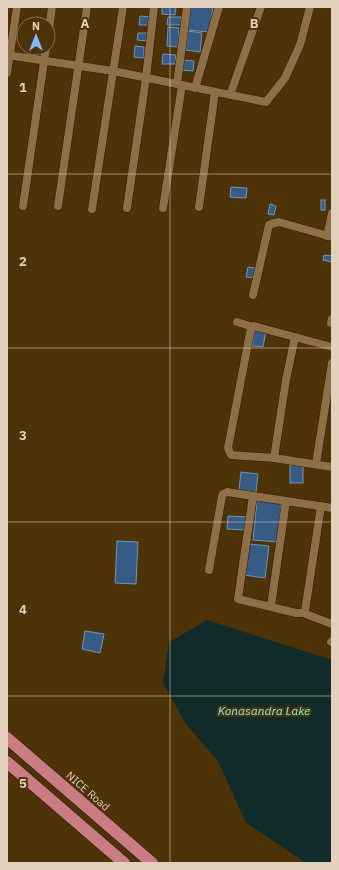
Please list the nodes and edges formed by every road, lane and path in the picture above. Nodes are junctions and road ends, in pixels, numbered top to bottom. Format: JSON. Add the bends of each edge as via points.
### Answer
{"nodes":[{"id":1,"x":16,"y":7,"type":"edge"},
{"id":2,"x":87,"y":7,"type":"edge"},
{"id":3,"x":123,"y":7,"type":"edge"},
{"id":4,"x":154,"y":7,"type":"edge"},
{"id":5,"x":187,"y":7,"type":"edge"},
{"id":6,"x":219,"y":7,"type":"edge"},
{"id":7,"x":261,"y":7,"type":"edge"},
{"id":8,"x":310,"y":7,"type":"edge"},
{"id":9,"x":8,"y":55,"type":"edge"},
{"id":10,"x":45,"y":56,"type":"edge"},
{"id":11,"x":44,"y":61,"type":"junction"},
{"id":12,"x":79,"y":66,"type":"junction"},
{"id":13,"x":113,"y":71,"type":"junction"},
{"id":14,"x":7,"y":73,"type":"edge"},
{"id":15,"x":146,"y":78,"type":"junction"},
{"id":16,"x":180,"y":85,"type":"junction"},
{"id":17,"x":195,"y":88,"type":"junction"},
{"id":18,"x":215,"y":92,"type":"junction"},
{"id":19,"x":230,"y":95,"type":"junction"},
{"id":20,"x":23,"y":206,"type":"dead end"},
{"id":21,"x":58,"y":206,"type":"dead end"},
{"id":22,"x":199,"y":207,"type":"dead end"},
{"id":23,"x":127,"y":208,"type":"dead end"},
{"id":24,"x":163,"y":208,"type":"dead end"},
{"id":25,"x":92,"y":209,"type":"dead end"},
{"id":26,"x":332,"y":213,"type":"edge"},
{"id":27,"x":330,"y":237,"type":"edge"},
{"id":28,"x":253,"y":295,"type":"dead end"},
{"id":29,"x":237,"y":322,"type":"dead end"},
{"id":30,"x":253,"y":326,"type":"junction"},
{"id":31,"x":295,"y":337,"type":"junction"},
{"id":32,"x":332,"y":347,"type":"edge"},
{"id":33,"x":332,"y":363,"type":"edge"},
{"id":34,"x":274,"y":458,"type":"junction"},
{"id":35,"x":316,"y":464,"type":"junction"},
{"id":36,"x":332,"y":467,"type":"edge"},
{"id":37,"x":254,"y":496,"type":"junction"},
{"id":38,"x":286,"y":501,"type":"junction"},
{"id":39,"x":321,"y":506,"type":"junction"},
{"id":40,"x":332,"y":508,"type":"edge"},
{"id":41,"x":209,"y":570,"type":"dead end"},
{"id":42,"x":271,"y":606,"type":"junction"},
{"id":43,"x":303,"y":613,"type":"junction"},
{"id":44,"x":332,"y":624,"type":"edge"},
{"id":45,"x":7,"y":738,"type":"edge"},
{"id":46,"x":7,"y":762,"type":"edge"},
{"id":47,"x":124,"y":863,"type":"edge"},
{"id":48,"x":152,"y":863,"type":"edge"}],
"edges":[{"from":1,"to":9,"type":"street"},
{"from":2,"to":12,"type":"street"},
{"from":3,"to":13,"type":"street"},
{"from":4,"to":15,"type":"street"},
{"from":5,"to":16,"type":"street"},
{"from":6,"to":17,"type":"street"},
{"from":7,"to":19,"type":"street"},
{"from":8,"to":19,"type":"street","via":[[300,45],[285,78],[266,102]]},
{"from":9,"to":11,"type":"street"},
{"from":9,"to":14,"type":"street"},
{"from":10,"to":11,"type":"street"},
{"from":11,"to":12,"type":"street"},
{"from":11,"to":20,"type":"street"},
{"from":12,"to":13,"type":"street"},
{"from":12,"to":21,"type":"street"},
{"from":13,"to":15,"type":"street"},
{"from":13,"to":25,"type":"street"},
{"from":15,"to":16,"type":"street"},
{"from":15,"to":23,"type":"street"},
{"from":16,"to":17,"type":"street"},
{"from":16,"to":24,"type":"street"},
{"from":17,"to":18,"type":"street"},
{"from":18,"to":19,"type":"street"},
{"from":18,"to":22,"type":"street"},
{"from":26,"to":27,"type":"street"},
{"from":27,"to":28,"type":"street","via":[[279,222],[271,224]]},
{"from":29,"to":30,"type":"street"},
{"from":30,"to":31,"type":"street"},
{"from":30,"to":34,"type":"street","via":[[250,329],[229,452],[231,455]]},
{"from":31,"to":32,"type":"street"},
{"from":31,"to":34,"type":"street"},
{"from":33,"to":35,"type":"street"},
{"from":34,"to":35,"type":"street"},
{"from":35,"to":36,"type":"street"},
{"from":37,"to":38,"type":"street"},
{"from":37,"to":41,"type":"street","via":[[227,492],[223,494]]},
{"from":37,"to":42,"type":"street","via":[[238,599]]},
{"from":38,"to":39,"type":"street"},
{"from":38,"to":42,"type":"street"},
{"from":39,"to":40,"type":"street"},
{"from":39,"to":43,"type":"street"},
{"from":42,"to":43,"type":"street"},
{"from":43,"to":44,"type":"street"},
{"from":45,"to":48,"type":"highway","name":"NICE Road"},
{"from":46,"to":47,"type":"highway"}]}
